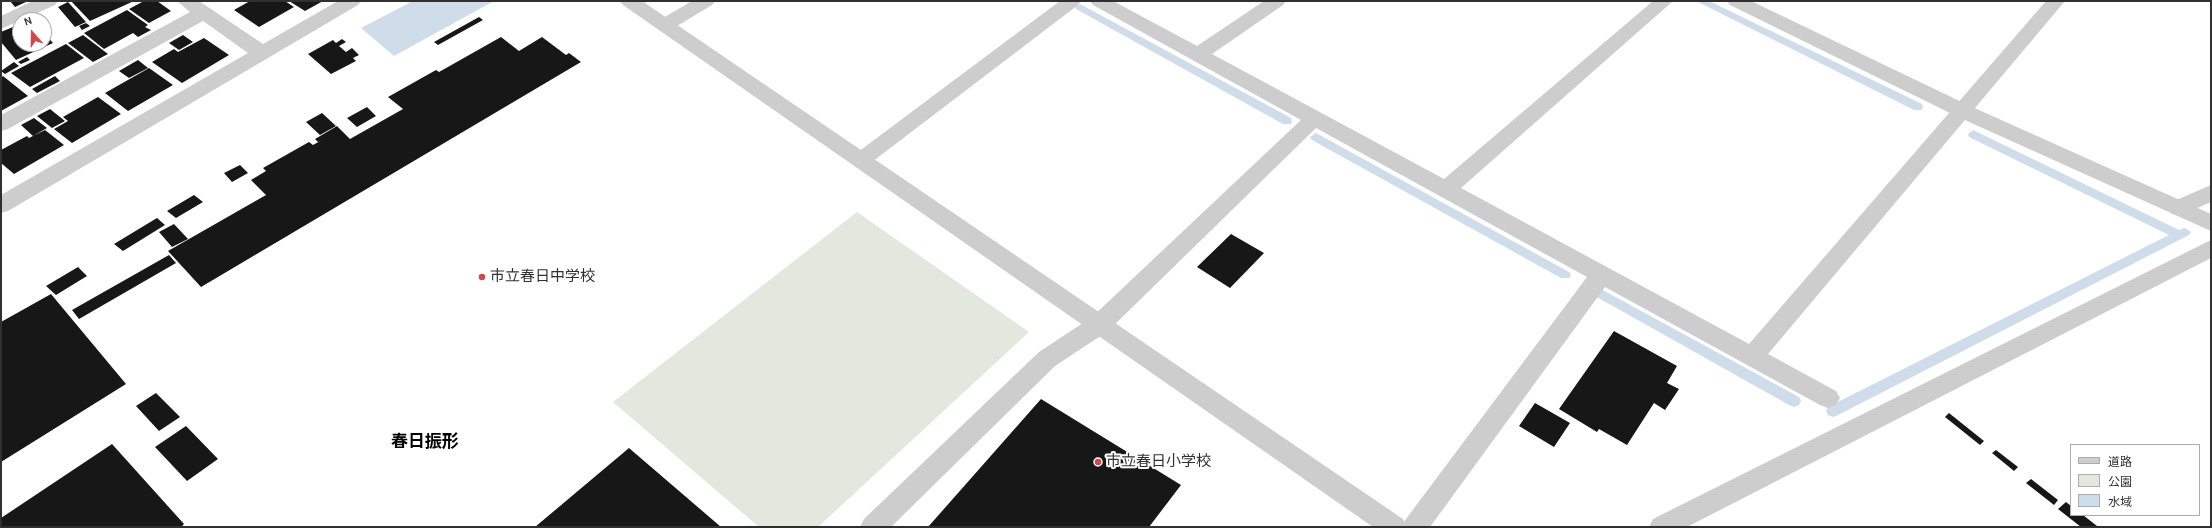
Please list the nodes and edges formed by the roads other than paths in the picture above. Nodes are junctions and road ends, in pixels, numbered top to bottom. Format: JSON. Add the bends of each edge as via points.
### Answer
{"nodes":[{"id":1,"x":49,"y":1,"type":"edge"},
{"id":2,"x":352,"y":1,"type":"edge"},
{"id":3,"x":629,"y":1,"type":"edge"},
{"id":4,"x":706,"y":1,"type":"edge"},
{"id":5,"x":1072,"y":1,"type":"edge"},
{"id":6,"x":1099,"y":1,"type":"edge"},
{"id":7,"x":1277,"y":1,"type":"edge"},
{"id":8,"x":1664,"y":1,"type":"edge"},
{"id":9,"x":1736,"y":1,"type":"edge"},
{"id":10,"x":2056,"y":1,"type":"edge"},
{"id":11,"x":196,"y":5,"type":"edge"},
{"id":12,"x":1,"y":23,"type":"edge"},
{"id":13,"x":665,"y":25,"type":"junction"},
{"id":14,"x":262,"y":53,"type":"junction"},
{"id":15,"x":1198,"y":55,"type":"junction"},
{"id":16,"x":1963,"y":111,"type":"junction"},
{"id":17,"x":1315,"y":118,"type":"junction"},
{"id":18,"x":1,"y":124,"type":"edge"},
{"id":19,"x":861,"y":160,"type":"junction"},
{"id":20,"x":1445,"y":190,"type":"junction"},
{"id":21,"x":2211,"y":193,"type":"edge"},
{"id":22,"x":1,"y":205,"type":"edge"},
{"id":23,"x":2179,"y":208,"type":"junction"},
{"id":24,"x":2211,"y":223,"type":"edge"},
{"id":25,"x":2211,"y":248,"type":"edge"},
{"id":26,"x":1601,"y":275,"type":"junction"},
{"id":27,"x":1100,"y":324,"type":"junction"},
{"id":28,"x":1752,"y":357,"type":"junction"},
{"id":29,"x":1828,"y":398,"type":"dead end"},
{"id":30,"x":873,"y":527,"type":"edge"},
{"id":31,"x":1394,"y":527,"type":"edge"},
{"id":32,"x":1415,"y":527,"type":"edge"},
{"id":33,"x":1662,"y":527,"type":"edge"}],
"edges":[{"from":1,"to":12,"type":"street"},
{"from":2,"to":14,"type":"street"},
{"from":3,"to":13,"type":"street"},
{"from":4,"to":13,"type":"street"},
{"from":5,"to":19,"type":"street"},
{"from":6,"to":15,"type":"street"},
{"from":7,"to":15,"type":"street"},
{"from":8,"to":20,"type":"street"},
{"from":9,"to":16,"type":"street"},
{"from":10,"to":16,"type":"street"},
{"from":11,"to":14,"type":"street"},
{"from":11,"to":18,"type":"street"},
{"from":13,"to":19,"type":"street"},
{"from":14,"to":22,"type":"street"},
{"from":15,"to":17,"type":"street"},
{"from":16,"to":23,"type":"street"},
{"from":16,"to":28,"type":"street"},
{"from":17,"to":20,"type":"street"},
{"from":17,"to":27,"type":"street"},
{"from":19,"to":27,"type":"street"},
{"from":20,"to":26,"type":"street"},
{"from":21,"to":23,"type":"street"},
{"from":23,"to":24,"type":"street"},
{"from":25,"to":33,"type":"street"},
{"from":26,"to":28,"type":"street"},
{"from":26,"to":32,"type":"street"},
{"from":27,"to":30,"type":"street","via":[[1047,359]]},
{"from":27,"to":31,"type":"street"},
{"from":28,"to":29,"type":"street"}]}
